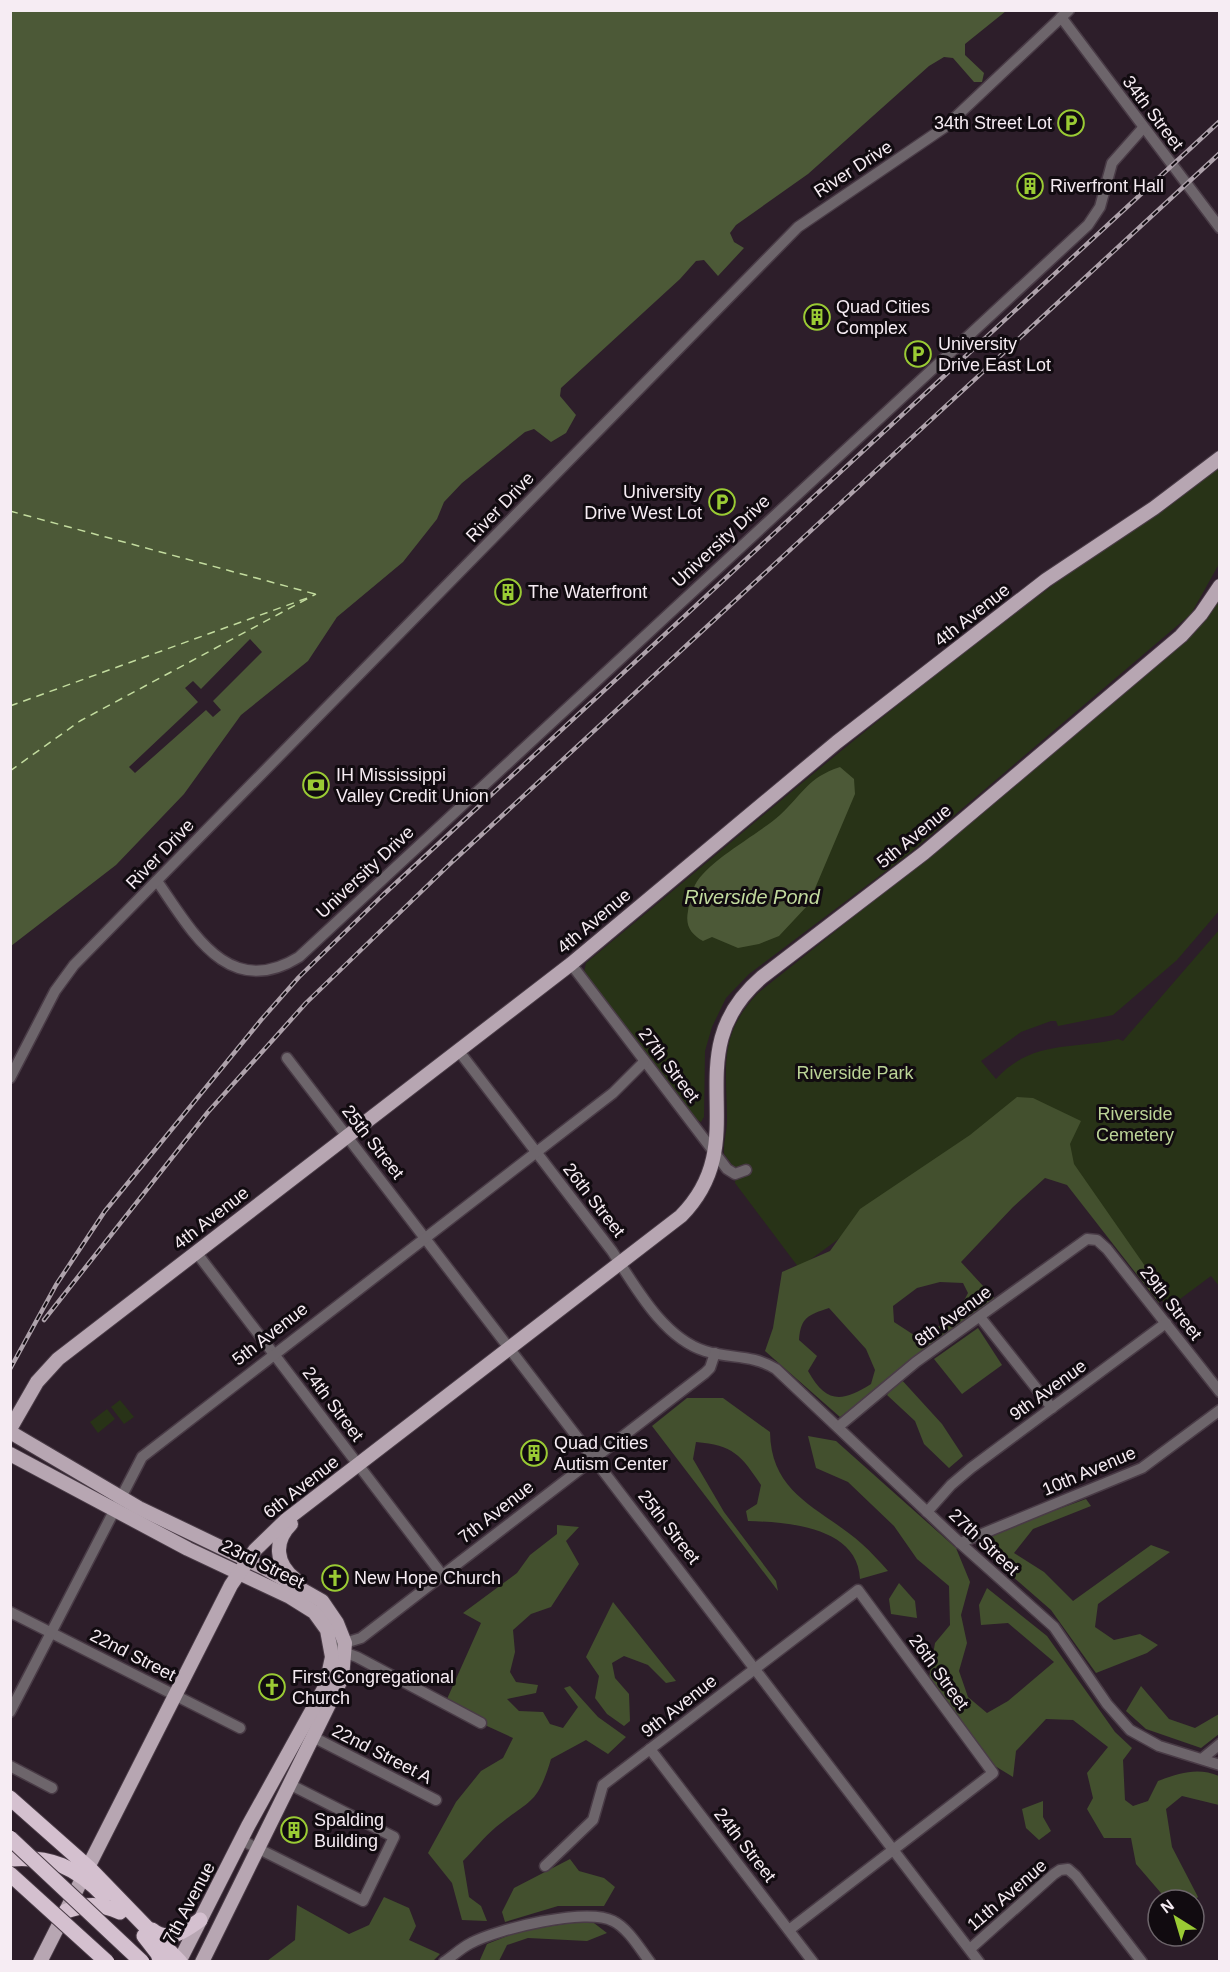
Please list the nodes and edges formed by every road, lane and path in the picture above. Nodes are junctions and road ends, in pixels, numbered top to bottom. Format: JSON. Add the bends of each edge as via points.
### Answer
{"nodes":[{"id":1,"x":1065,"y":14,"type":"edge"},
{"id":2,"x":1143,"y":128,"type":"junction"},
{"id":3,"x":1220,"y":228,"type":"edge"},
{"id":4,"x":1220,"y":458,"type":"edge"},
{"id":5,"x":1220,"y":586,"type":"edge"},
{"id":6,"x":157,"y":881,"type":"junction"},
{"id":7,"x":570,"y":964,"type":"junction"},
{"id":8,"x":458,"y":1050,"type":"junction"},
{"id":9,"x":286,"y":1058,"type":"dead end"},
{"id":10,"x":644,"y":1062,"type":"junction"},
{"id":11,"x":10,"y":1078,"type":"edge"},
{"id":12,"x":347,"y":1136,"type":"junction"},
{"id":13,"x":536,"y":1152,"type":"junction"},
{"id":14,"x":716,"y":1152,"type":"junction"},
{"id":15,"x":746,"y":1170,"type":"dead end"},
{"id":16,"x":425,"y":1238,"type":"junction"},
{"id":17,"x":1091,"y":1239,"type":"joint"},
{"id":18,"x":196,"y":1252,"type":"junction"},
{"id":19,"x":620,"y":1263,"type":"junction"},
{"id":20,"x":980,"y":1317,"type":"junction"},
{"id":21,"x":1166,"y":1323,"type":"junction"},
{"id":22,"x":510,"y":1348,"type":"junction"},
{"id":23,"x":715,"y":1353,"type":"junction"},
{"id":24,"x":274,"y":1354,"type":"junction"},
{"id":25,"x":1220,"y":1392,"type":"edge"},
{"id":26,"x":1052,"y":1408,"type":"junction"},
{"id":27,"x":1220,"y":1410,"type":"edge"},
{"id":28,"x":838,"y":1427,"type":"junction"},
{"id":29,"x":10,"y":1431,"type":"edge"},
{"id":30,"x":10,"y":1454,"type":"edge"},
{"id":31,"x":594,"y":1459,"type":"junction"},
{"id":32,"x":358,"y":1464,"type":"junction"},
{"id":33,"x":321,"y":1494,"type":"junction"},
{"id":34,"x":121,"y":1497,"type":"junction"},
{"id":35,"x":114,"y":1510,"type":"junction"},
{"id":36,"x":927,"y":1512,"type":"junction"},
{"id":37,"x":960,"y":1543,"type":"junction"},
{"id":38,"x":244,"y":1566,"type":"junction"},
{"id":39,"x":443,"y":1576,"type":"junction"},
{"id":40,"x":858,"y":1590,"type":"joint"},
{"id":41,"x":322,"y":1600,"type":"junction"},
{"id":42,"x":10,"y":1612,"type":"edge"},
{"id":43,"x":51,"y":1632,"type":"junction"},
{"id":44,"x":341,"y":1648,"type":"junction"},
{"id":45,"x":756,"y":1668,"type":"junction"},
{"id":46,"x":175,"y":1695,"type":"junction"},
{"id":47,"x":10,"y":1712,"type":"edge"},
{"id":48,"x":481,"y":1724,"type":"dead end"},
{"id":49,"x":240,"y":1728,"type":"dead end"},
{"id":50,"x":313,"y":1737,"type":"junction"},
{"id":51,"x":1220,"y":1744,"type":"edge"},
{"id":52,"x":650,"y":1749,"type":"junction"},
{"id":53,"x":1203,"y":1758,"type":"junction"},
{"id":54,"x":1220,"y":1765,"type":"edge"},
{"id":55,"x":10,"y":1766,"type":"edge"},
{"id":56,"x":289,"y":1784,"type":"junction"},
{"id":57,"x":52,"y":1788,"type":"dead end"},
{"id":58,"x":10,"y":1798,"type":"edge"},
{"id":59,"x":436,"y":1800,"type":"dead end"},
{"id":60,"x":10,"y":1838,"type":"edge"},
{"id":61,"x":241,"y":1840,"type":"junction"},
{"id":62,"x":257,"y":1848,"type":"junction"},
{"id":63,"x":894,"y":1850,"type":"junction"},
{"id":64,"x":10,"y":1859,"type":"edge"},
{"id":65,"x":545,"y":1866,"type":"dead end"},
{"id":66,"x":86,"y":1872,"type":"junction"},
{"id":67,"x":10,"y":1874,"type":"edge"},
{"id":68,"x":66,"y":1911,"type":"junction"},
{"id":69,"x":120,"y":1912,"type":"junction"},
{"id":70,"x":200,"y":1920,"type":"junction"},
{"id":71,"x":146,"y":1925,"type":"junction"},
{"id":72,"x":789,"y":1930,"type":"junction"},
{"id":73,"x":970,"y":1948,"type":"junction"},
{"id":74,"x":179,"y":1961,"type":"edge"},
{"id":75,"x":40,"y":1962,"type":"edge"},
{"id":76,"x":107,"y":1962,"type":"edge"},
{"id":77,"x":142,"y":1962,"type":"edge"},
{"id":78,"x":161,"y":1962,"type":"edge"},
{"id":79,"x":202,"y":1962,"type":"edge"},
{"id":80,"x":444,"y":1962,"type":"edge"},
{"id":81,"x":650,"y":1962,"type":"edge"},
{"id":82,"x":813,"y":1962,"type":"edge"},
{"id":83,"x":979,"y":1962,"type":"edge"},
{"id":84,"x":1142,"y":1962,"type":"edge"}],
"edges":[{"from":1,"to":2,"type":"street","name":"34th Street"},
{"from":1,"to":6,"type":"street","name":"River Drive","via":[[945,127],[798,227]]},
{"from":2,"to":3,"type":"street","name":"34th Street"},
{"from":2,"to":6,"type":"street","name":"University Drive","via":[[1112,163],[1100,207],[1088,225],[299,957],[262,972],[242,970],[223,962],[201,942]]},
{"from":4,"to":7,"type":"main road","name":"4th Avenue","via":[[1154,508],[1061,569],[837,742]]},
{"from":5,"to":14,"type":"main road","name":"5th Avenue","via":[[1202,614],[1181,636],[924,853],[740,999],[725,1024],[717,1052]]},
{"from":6,"to":11,"type":"street","name":"River Drive","via":[[62,980]]},
{"from":7,"to":8,"type":"main road","name":"4th Avenue"},
{"from":7,"to":10,"type":"street","name":"27th Street"},
{"from":8,"to":12,"type":"main road","name":"4th Avenue"},
{"from":8,"to":13,"type":"street","name":"26th Street"},
{"from":9,"to":12,"type":"street","name":"25th Street"},
{"from":10,"to":13,"type":"street","name":"5th Avenue","via":[[629,1080]]},
{"from":10,"to":14,"type":"street","name":"27th Street"},
{"from":12,"to":16,"type":"street","name":"25th Street"},
{"from":12,"to":18,"type":"main road","name":"4th Avenue"},
{"from":13,"to":16,"type":"street","name":"5th Avenue"},
{"from":13,"to":19,"type":"street","name":"26th Street"},
{"from":14,"to":15,"type":"street","name":"27th Street","via":[[731,1172]]},
{"from":14,"to":19,"type":"main road","name":"6th Avenue","via":[[706,1180],[690,1206]]},
{"from":16,"to":22,"type":"street","name":"25th Street"},
{"from":16,"to":24,"type":"street","name":"5th Avenue"},
{"from":17,"to":20,"type":"street","name":"8th Avenue","via":[[1075,1245]]},
{"from":17,"to":21,"type":"street","name":"29th Street","via":[[1102,1242]]},
{"from":18,"to":24,"type":"street","name":"24th Street"},
{"from":18,"to":29,"type":"main road","name":"4th Avenue","via":[[46,1369]]},
{"from":19,"to":22,"type":"main road","name":"6th Avenue"},
{"from":19,"to":23,"type":"street","name":"26th Street","via":[[671,1329],[692,1345]]},
{"from":20,"to":26,"type":"street"},
{"from":20,"to":28,"type":"street","name":"8th Avenue","via":[[896,1378]]},
{"from":21,"to":25,"type":"street","name":"29th Street"},
{"from":21,"to":26,"type":"street","name":"9th Avenue"},
{"from":22,"to":31,"type":"street","name":"25th Street"},
{"from":22,"to":32,"type":"main road","name":"6th Avenue"},
{"from":23,"to":28,"type":"street","name":"27th Street","via":[[767,1363]]},
{"from":23,"to":31,"type":"street","name":"7th Avenue","via":[[705,1373]]},
{"from":24,"to":32,"type":"street","name":"24th Street"},
{"from":24,"to":34,"type":"street","name":"5th Avenue","via":[[146,1453]]},
{"from":26,"to":36,"type":"street","name":"9th Avenue","via":[[951,1485]]},
{"from":27,"to":37,"type":"street","name":"10th Avenue","via":[[1142,1468]]},
{"from":28,"to":36,"type":"street","name":"27th Street"},
{"from":29,"to":34,"type":"main road","name":"23rd Street"},
{"from":30,"to":35,"type":"main road","name":"23rd Street"},
{"from":31,"to":39,"type":"street","name":"7th Avenue"},
{"from":31,"to":45,"type":"street","name":"25th Street"},
{"from":32,"to":33,"type":"main road","name":"6th Avenue"},
{"from":32,"to":39,"type":"street","name":"24th Street"},
{"from":33,"to":38,"type":"main road","name":"6th Avenue","via":[[275,1530]]},
{"from":33,"to":41,"type":"main road","via":[[281,1536],[279,1553],[283,1568]]},
{"from":34,"to":35,"type":"street","name":"5th Avenue"},
{"from":34,"to":38,"type":"main road","name":"23rd Street"},
{"from":35,"to":38,"type":"main road","name":"23rd Street"},
{"from":35,"to":43,"type":"street","name":"5th Avenue"},
{"from":36,"to":37,"type":"street","name":"27th Street"},
{"from":37,"to":53,"type":"street","name":"27th Street","via":[[1054,1627],[1107,1704],[1130,1730],[1159,1746]]},
{"from":38,"to":41,"type":"main road","name":"23rd Street"},
{"from":38,"to":44,"type":"main road","name":"23rd Street","via":[[314,1612]]},
{"from":38,"to":46,"type":"main road","name":"6th Avenue"},
{"from":39,"to":44,"type":"street","name":"7th Avenue","via":[[361,1638]]},
{"from":40,"to":45,"type":"street","name":"9th Avenue"},
{"from":40,"to":63,"type":"street","name":"26th Street","via":[[993,1773]]},
{"from":41,"to":44,"type":"main road","name":"23rd Street","via":[[337,1623]]},
{"from":42,"to":43,"type":"street","name":"22nd Street"},
{"from":43,"to":46,"type":"street","name":"22nd Street"},
{"from":43,"to":47,"type":"street","name":"5th Avenue"},
{"from":44,"to":48,"type":"street"},
{"from":44,"to":50,"type":"main road","name":"7th Avenue","via":[[342,1678]]},
{"from":44,"to":61,"type":"main road","name":"7th Avenue","via":[[326,1685]]},
{"from":45,"to":52,"type":"street","name":"9th Avenue"},
{"from":45,"to":63,"type":"street","name":"25th Street"},
{"from":46,"to":49,"type":"street","name":"22nd Street"},
{"from":46,"to":66,"type":"main road","name":"6th Avenue"},
{"from":50,"to":56,"type":"main road","name":"7th Avenue"},
{"from":50,"to":59,"type":"street","name":"22nd Street A"},
{"from":51,"to":53,"type":"street"},
{"from":52,"to":65,"type":"street","name":"9th Avenue","via":[[603,1785],[593,1820]]},
{"from":52,"to":72,"type":"street","name":"24th Street"},
{"from":53,"to":54,"type":"street","name":"27th Street"},
{"from":55,"to":57,"type":"street"},
{"from":56,"to":62,"type":"main road","name":"7th Avenue"},
{"from":56,"to":62,"type":"street","via":[[394,1837],[363,1901]]},
{"from":58,"to":66,"type":"highway"},
{"from":60,"to":77,"type":"highway","bridge":true},
{"from":61,"to":62,"type":"street"},
{"from":61,"to":70,"type":"main road","name":"7th Avenue"},
{"from":62,"to":79,"type":"main road","name":"7th Avenue"},
{"from":63,"to":72,"type":"street"},
{"from":63,"to":73,"type":"street","name":"25th Street"},
{"from":64,"to":66,"type":"highway","via":[[43,1858]]},
{"from":66,"to":68,"type":"main road","name":"6th Avenue"},
{"from":66,"to":69,"type":"highway"},
{"from":66,"to":71,"type":"highway"},
{"from":67,"to":76,"type":"highway","bridge":true},
{"from":68,"to":69,"type":"highway","via":[[90,1904]]},
{"from":68,"to":75,"type":"main road","name":"6th Avenue"},
{"from":69,"to":78,"type":"highway","via":[[147,1940]]},
{"from":70,"to":71,"type":"highway","via":[[170,1936],[158,1935]]},
{"from":70,"to":74,"type":"main road","name":"7th Avenue"},
{"from":71,"to":74,"type":"highway"},
{"from":72,"to":82,"type":"street","name":"24th Street"},
{"from":73,"to":83,"type":"street","name":"25th Street"},
{"from":73,"to":84,"type":"street","name":"11th Avenue","via":[[1060,1870],[1068,1869]]},
{"from":80,"to":81,"type":"street","via":[[470,1944],[523,1927],[596,1917],[608,1918],[622,1927]]}]}
